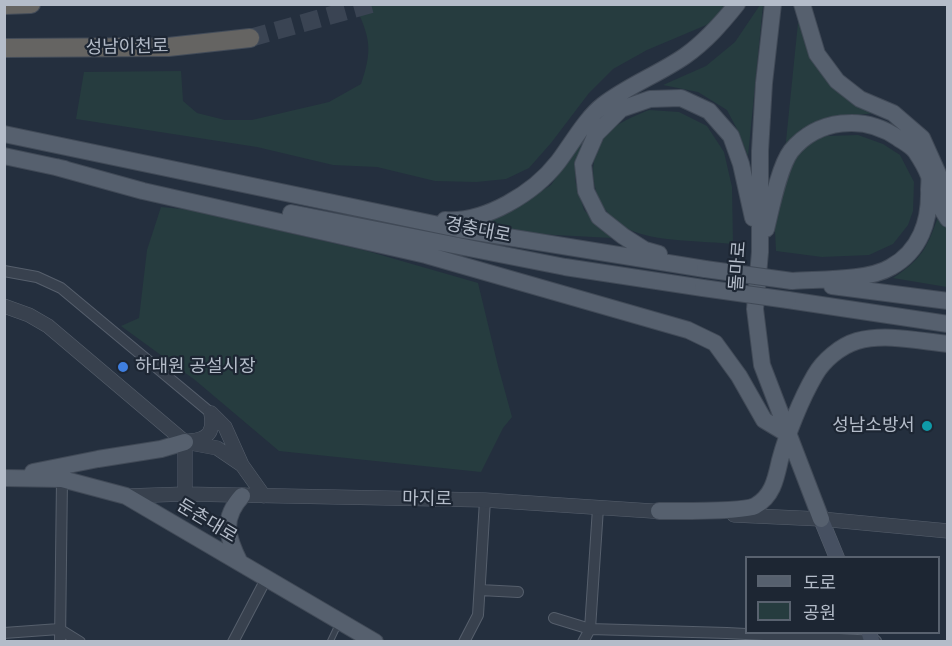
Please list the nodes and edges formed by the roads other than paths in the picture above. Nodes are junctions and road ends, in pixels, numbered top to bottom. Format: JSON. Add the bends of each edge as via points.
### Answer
{"nodes":[{"id":1,"x":31,"y":4,"type":"edge"},
{"id":2,"x":737,"y":4,"type":"edge"},
{"id":3,"x":773,"y":4,"type":"edge"},
{"id":4,"x":802,"y":4,"type":"edge"},
{"id":5,"x":4,"y":5,"type":"edge"},
{"id":6,"x":250,"y":38,"type":"tunnel mouth"},
{"id":7,"x":4,"y":48,"type":"edge"},
{"id":8,"x":4,"y":134,"type":"edge"},
{"id":9,"x":4,"y":156,"type":"edge"},
{"id":10,"x":56,"y":167,"type":"junction"},
{"id":11,"x":404,"y":218,"type":"junction"},
{"id":12,"x":948,"y":219,"type":"edge"},
{"id":13,"x":760,"y":252,"type":"junction"},
{"id":14,"x":705,"y":269,"type":"junction"},
{"id":15,"x":4,"y":271,"type":"edge"},
{"id":16,"x":792,"y":281,"type":"junction"},
{"id":17,"x":948,"y":301,"type":"edge"},
{"id":18,"x":4,"y":306,"type":"edge"},
{"id":19,"x":948,"y":324,"type":"edge"},
{"id":20,"x":948,"y":344,"type":"edge"},
{"id":21,"x":211,"y":413,"type":"junction"},
{"id":22,"x":789,"y":435,"type":"junction"},
{"id":23,"x":185,"y":442,"type":"junction"},
{"id":24,"x":242,"y":465,"type":"junction"},
{"id":25,"x":4,"y":478,"type":"edge"},
{"id":26,"x":62,"y":479,"type":"junction"},
{"id":27,"x":184,"y":494,"type":"junction"},
{"id":28,"x":126,"y":496,"type":"junction"},
{"id":29,"x":242,"y":496,"type":"junction"},
{"id":30,"x":264,"y":496,"type":"junction"},
{"id":31,"x":485,"y":500,"type":"junction"},
{"id":32,"x":598,"y":508,"type":"junction"},
{"id":33,"x":659,"y":511,"type":"junction"},
{"id":34,"x":821,"y":519,"type":"junction"},
{"id":35,"x":948,"y":531,"type":"edge"},
{"id":36,"x":836,"y":556,"type":"edge"},
{"id":37,"x":240,"y":563,"type":"junction"},
{"id":38,"x":266,"y":579,"type":"junction"},
{"id":39,"x":480,"y":590,"type":"junction"},
{"id":40,"x":518,"y":592,"type":"dead end"},
{"id":41,"x":554,"y":618,"type":"dead end"},
{"id":42,"x":340,"y":621,"type":"junction"},
{"id":43,"x":59,"y":629,"type":"junction"},
{"id":44,"x":590,"y":629,"type":"junction"},
{"id":45,"x":4,"y":633,"type":"edge"},
{"id":46,"x":713,"y":637,"type":"edge"},
{"id":47,"x":729,"y":637,"type":"edge"},
{"id":48,"x":779,"y":639,"type":"edge"},
{"id":49,"x":874,"y":641,"type":"edge"},
{"id":50,"x":60,"y":642,"type":"edge"},
{"id":51,"x":80,"y":642,"type":"edge"},
{"id":52,"x":233,"y":642,"type":"edge"},
{"id":53,"x":330,"y":642,"type":"edge"},
{"id":54,"x":375,"y":642,"type":"edge"},
{"id":55,"x":464,"y":642,"type":"edge"},
{"id":56,"x":584,"y":642,"type":"edge"}],
"edges":[{"from":1,"to":5,"type":"highway"},
{"from":2,"to":11,"type":"main road","via":[[713,33],[684,57],[626,88],[600,107],[556,165],[530,191],[477,217],[449,221]]},
{"from":3,"to":13,"type":"main road","name":"돌마로","via":[[760,151]]},
{"from":4,"to":12,"type":"main road","via":[[817,54],[837,81],[860,99],[892,113],[922,138],[939,176],[943,211]]},
{"from":6,"to":7,"type":"highway","name":"성남이천로","via":[[168,47]]},
{"from":8,"to":11,"type":"main road","name":"경충대로"},
{"from":9,"to":10,"type":"main road","name":"경충대로"},
{"from":10,"to":19,"type":"main road","name":"경충대로","bridge":true,"via":[[565,267]]},
{"from":10,"to":22,"type":"main road","via":[[143,191],[426,255],[688,330],[715,343],[764,420]]},
{"from":11,"to":14,"type":"main road","name":"경충대로"},
{"from":13,"to":14,"type":"main road","via":[[731,136],[709,111],[681,98],[650,99],[621,109],[596,134],[583,164],[586,191],[599,217],[645,250]]},
{"from":13,"to":16,"type":"main road","via":[[790,152],[813,131],[836,123],[863,123],[891,133],[915,149],[929,176],[929,202],[926,226],[913,250],[890,268],[860,277]]},
{"from":13,"to":22,"type":"main road","name":"돌마로","via":[[755,309],[762,365]]},
{"from":14,"to":16,"type":"main road","name":"경충대로","bridge":true},
{"from":15,"to":21,"type":"street","via":[[37,277],[61,288]]},
{"from":16,"to":17,"type":"main road","name":"경충대로"},
{"from":18,"to":23,"type":"street","via":[[48,326]]},
{"from":20,"to":22,"type":"main road","via":[[887,338],[856,341],[834,353],[815,374]]},
{"from":21,"to":23,"type":"street","via":[[209,435]]},
{"from":21,"to":24,"type":"street","via":[[225,427]]},
{"from":22,"to":33,"type":"main road","via":[[770,493],[754,507]]},
{"from":22,"to":34,"type":"main road","name":"돌마로"},
{"from":23,"to":24,"type":"street","via":[[217,448]]},
{"from":23,"to":25,"type":"main road"},
{"from":23,"to":27,"type":"street"},
{"from":24,"to":30,"type":"street"},
{"from":25,"to":26,"type":"main road","name":"둔촌대로"},
{"from":26,"to":28,"type":"main road","name":"둔촌대로"},
{"from":26,"to":43,"type":"street"},
{"from":27,"to":28,"type":"street","name":"마지로"},
{"from":27,"to":29,"type":"street","name":"마지로"},
{"from":28,"to":37,"type":"main road","name":"둔촌대로"},
{"from":29,"to":30,"type":"street","name":"마지로"},
{"from":29,"to":37,"type":"main road","via":[[231,508],[228,526],[231,546]]},
{"from":30,"to":31,"type":"street","name":"마지로"},
{"from":31,"to":32,"type":"street","name":"마지로"},
{"from":31,"to":39,"type":"street"},
{"from":32,"to":33,"type":"street","name":"마지로"},
{"from":32,"to":44,"type":"street"},
{"from":33,"to":34,"type":"street","name":"마지로"},
{"from":34,"to":35,"type":"street","name":"마지로"},
{"from":34,"to":36,"type":"main road"},
{"from":37,"to":38,"type":"main road","name":"둔촌대로"},
{"from":38,"to":42,"type":"main road","name":"둔촌대로"},
{"from":38,"to":52,"type":"street"},
{"from":39,"to":40,"type":"street"},
{"from":39,"to":55,"type":"street","via":[[478,615]]},
{"from":41,"to":44,"type":"street"},
{"from":42,"to":53,"type":"lane"},
{"from":42,"to":54,"type":"main road","name":"둔촌대로"},
{"from":43,"to":45,"type":"street"},
{"from":43,"to":50,"type":"street"},
{"from":43,"to":51,"type":"street"},
{"from":44,"to":46,"type":"street"},
{"from":44,"to":56,"type":"street"},
{"from":46,"to":47,"type":"street"},
{"from":47,"to":48,"type":"street"},
{"from":48,"to":49,"type":"street"}]}
